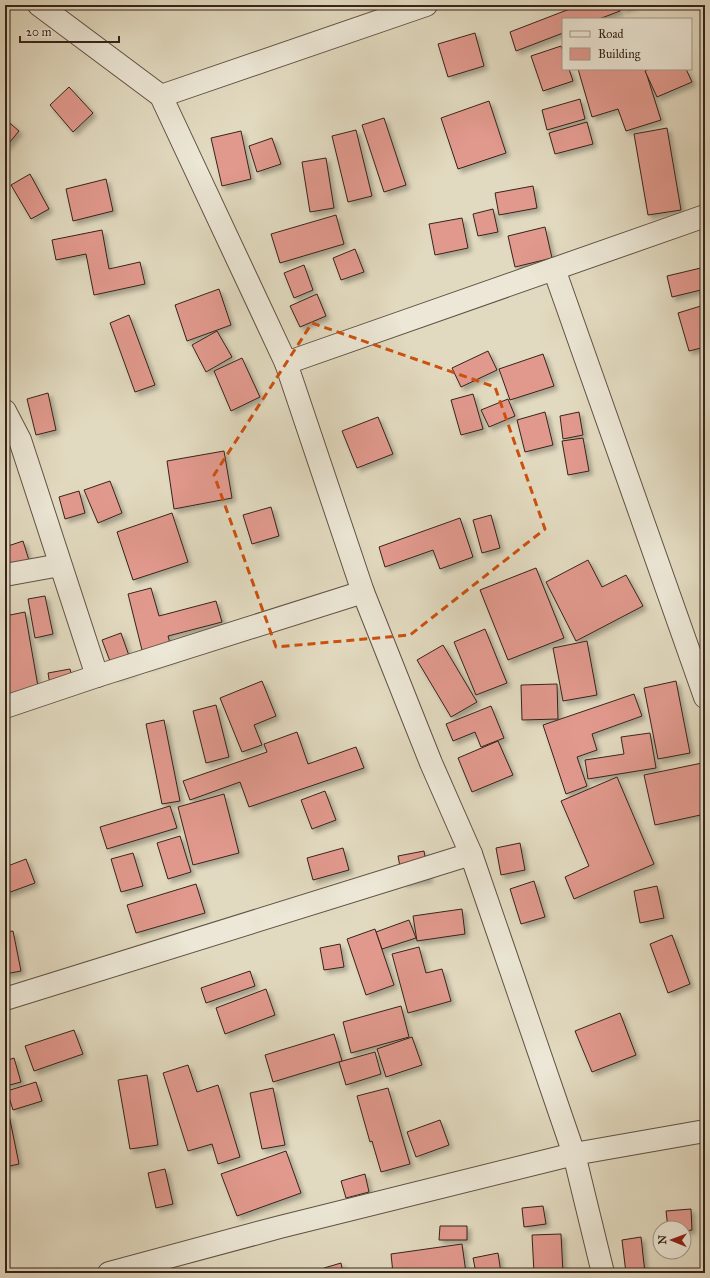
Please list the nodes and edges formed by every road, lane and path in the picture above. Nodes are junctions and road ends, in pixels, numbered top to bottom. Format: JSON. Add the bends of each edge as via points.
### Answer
{"nodes":[{"id":1,"x":39,"y":5,"type":"edge"},
{"id":2,"x":426,"y":5,"type":"edge"},
{"id":3,"x":161,"y":96,"type":"junction"},
{"id":4,"x":705,"y":216,"type":"edge"},
{"id":5,"x":554,"y":269,"type":"junction"},
{"id":6,"x":286,"y":363,"type":"junction"},
{"id":7,"x":5,"y":411,"type":"edge"},
{"id":8,"x":60,"y":565,"type":"junction"},
{"id":9,"x":5,"y":576,"type":"edge"},
{"id":10,"x":363,"y":592,"type":"junction"},
{"id":11,"x":96,"y":676,"type":"junction"},
{"id":12,"x":705,"y":696,"type":"edge"},
{"id":13,"x":5,"y":707,"type":"edge"},
{"id":14,"x":471,"y":854,"type":"junction"},
{"id":15,"x":5,"y":999,"type":"edge"},
{"id":16,"x":705,"y":1131,"type":"edge"},
{"id":17,"x":574,"y":1154,"type":"junction"},
{"id":18,"x":109,"y":1273,"type":"edge"},
{"id":19,"x":603,"y":1273,"type":"edge"}],
"edges":[{"from":1,"to":3,"type":"street"},
{"from":2,"to":3,"type":"street"},
{"from":3,"to":6,"type":"street"},
{"from":4,"to":5,"type":"street"},
{"from":5,"to":6,"type":"street"},
{"from":5,"to":12,"type":"street"},
{"from":6,"to":10,"type":"street"},
{"from":7,"to":8,"type":"street","via":[[20,440]]},
{"from":8,"to":9,"type":"street"},
{"from":8,"to":11,"type":"street"},
{"from":10,"to":11,"type":"street"},
{"from":10,"to":14,"type":"street","via":[[431,763]]},
{"from":11,"to":13,"type":"street"},
{"from":14,"to":15,"type":"street"},
{"from":14,"to":17,"type":"street"},
{"from":16,"to":17,"type":"street"},
{"from":17,"to":18,"type":"street","via":[[288,1225]]},
{"from":17,"to":19,"type":"street"}]}
